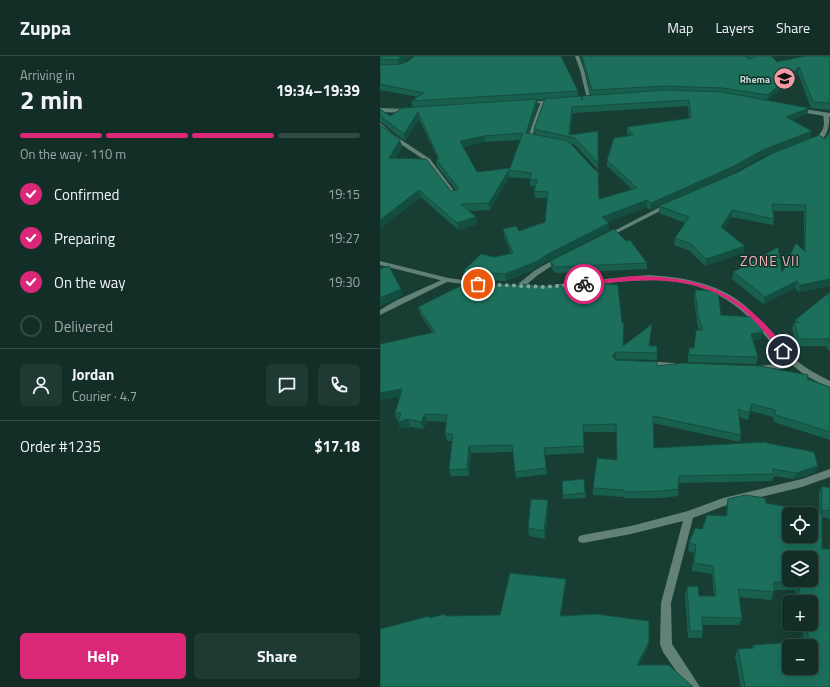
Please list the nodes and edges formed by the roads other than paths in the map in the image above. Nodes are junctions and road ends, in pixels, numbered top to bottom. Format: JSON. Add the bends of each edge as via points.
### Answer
{"nodes":[{"id":1,"x":577,"y":56,"type":"edge"},
{"id":2,"x":589,"y":99,"type":"junction"},
{"id":3,"x":596,"y":99,"type":"edge"},
{"id":4,"x":581,"y":100,"type":"edge"},
{"id":5,"x":558,"y":101,"type":"edge"},
{"id":6,"x":543,"y":102,"type":"junction"},
{"id":7,"x":520,"y":104,"type":"edge"},
{"id":8,"x":793,"y":109,"type":"edge"},
{"id":9,"x":380,"y":110,"type":"edge"},
{"id":10,"x":414,"y":111,"type":"edge"},
{"id":11,"x":828,"y":115,"type":"edge"},
{"id":12,"x":380,"y":124,"type":"edge"},
{"id":13,"x":540,"y":140,"type":"edge"},
{"id":14,"x":805,"y":144,"type":"edge"},
{"id":15,"x":455,"y":196,"type":"edge"},
{"id":16,"x":677,"y":201,"type":"edge"},
{"id":17,"x":603,"y":237,"type":"edge"},
{"id":18,"x":564,"y":256,"type":"edge"},
{"id":19,"x":380,"y":263,"type":"edge"},
{"id":20,"x":448,"y":280,"type":"junction"},
{"id":21,"x":492,"y":285,"type":"edge"},
{"id":22,"x":532,"y":287,"type":"edge"},
{"id":23,"x":545,"y":287,"type":"edge"},
{"id":24,"x":380,"y":313,"type":"edge"},
{"id":25,"x":794,"y":362,"type":"junction"},
{"id":26,"x":640,"y":364,"type":"edge"},
{"id":27,"x":680,"y":366,"type":"edge"},
{"id":28,"x":751,"y":369,"type":"edge"},
{"id":29,"x":830,"y":385,"type":"edge"},
{"id":30,"x":830,"y":473,"type":"edge"},
{"id":31,"x":689,"y":515,"type":"junction"},
{"id":32,"x":583,"y":539,"type":"dead end"},
{"id":33,"x":694,"y":687,"type":"edge"}],
"edges":[{"from":1,"to":2,"type":"street"},
{"from":2,"to":3,"type":"street"},
{"from":2,"to":4,"type":"street"},
{"from":5,"to":6,"type":"street"},
{"from":6,"to":7,"type":"street"},
{"from":6,"to":13,"type":"lane","via":[[530,136]]},
{"from":8,"to":11,"type":"street"},
{"from":9,"to":10,"type":"street"},
{"from":11,"to":14,"type":"street","via":[[826,132]]},
{"from":12,"to":15,"type":"street","via":[[392,136],[428,160]]},
{"from":16,"to":17,"type":"street"},
{"from":18,"to":22,"type":"street","via":[[516,286]]},
{"from":19,"to":20,"type":"street"},
{"from":20,"to":21,"type":"street"},
{"from":20,"to":24,"type":"street","via":[[398,302]]},
{"from":23,"to":25,"type":"street","via":[[650,278],[704,287],[738,303]]},
{"from":25,"to":28,"type":"street","via":[[783,366]]},
{"from":25,"to":29,"type":"street"},
{"from":26,"to":27,"type":"street"},
{"from":30,"to":31,"type":"street","via":[[802,483],[723,502]]},
{"from":31,"to":32,"type":"street"},
{"from":31,"to":33,"type":"street","via":[[666,603],[666,644]]}]}
